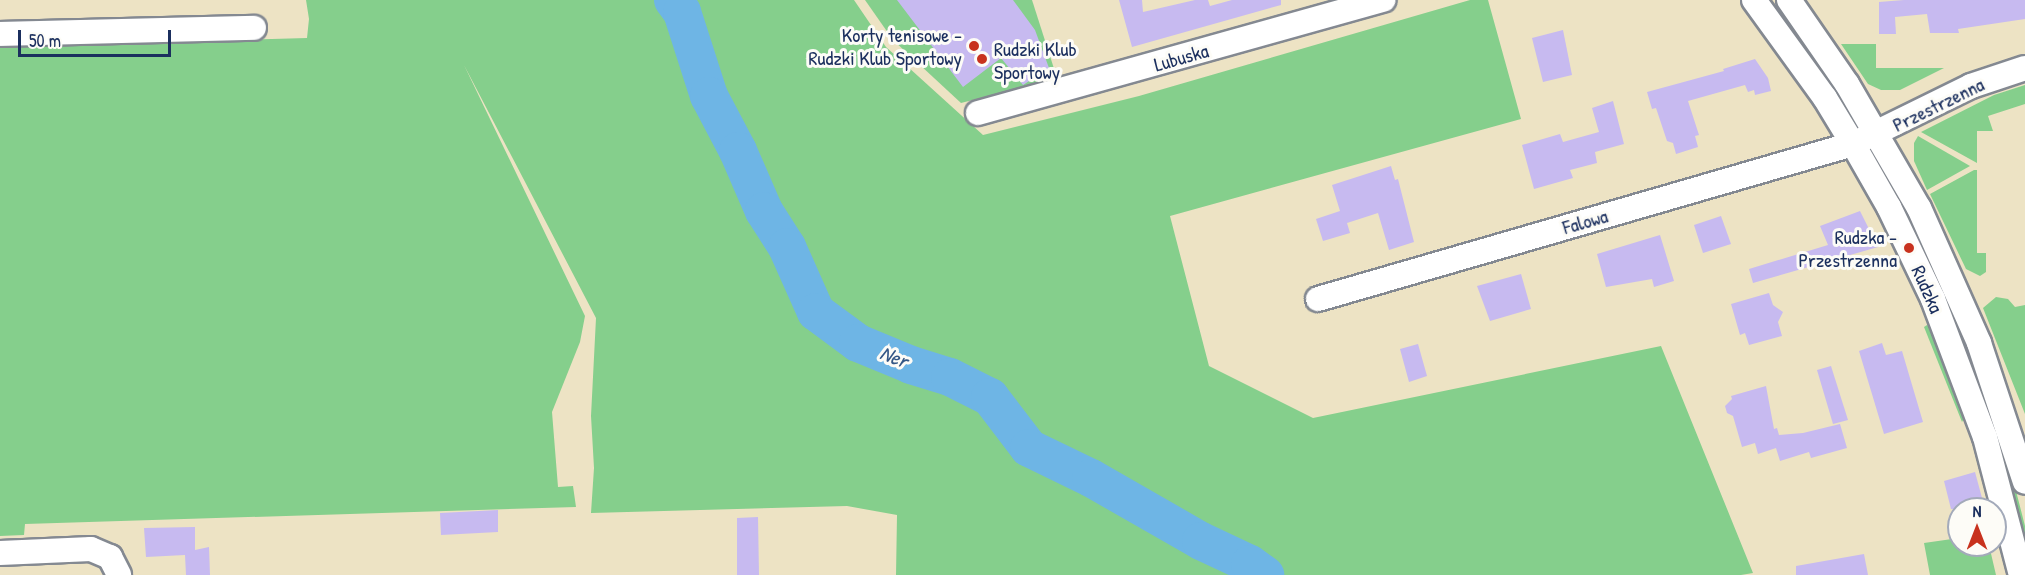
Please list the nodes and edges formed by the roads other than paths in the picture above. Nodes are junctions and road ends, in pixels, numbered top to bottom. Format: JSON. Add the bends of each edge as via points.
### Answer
{"nodes":[{"id":1,"x":1384,"y":0,"type":"edge"},
{"id":2,"x":1754,"y":0,"type":"edge"},
{"id":3,"x":1789,"y":0,"type":"edge"},
{"id":4,"x":254,"y":28,"type":"dead end"},
{"id":5,"x":0,"y":34,"type":"edge"},
{"id":6,"x":2025,"y":68,"type":"edge"},
{"id":7,"x":978,"y":113,"type":"dead end"},
{"id":8,"x":1878,"y":134,"type":"junction"},
{"id":9,"x":1853,"y":144,"type":"junction"},
{"id":10,"x":1318,"y":299,"type":"dead end"},
{"id":11,"x":2025,"y":482,"type":"edge"},
{"id":12,"x":0,"y":553,"type":"edge"},
{"id":13,"x":114,"y":566,"type":"edge"},
{"id":14,"x":2020,"y":575,"type":"edge"}],
"edges":[{"from":1,"to":7,"type":"street","name":"Lubuska"},
{"from":2,"to":9,"type":"street","name":"Rudzka"},
{"from":3,"to":8,"type":"street","name":"Rudzka"},
{"from":4,"to":5,"type":"street"},
{"from":6,"to":8,"type":"street","name":"Przestrzenna","via":[[1971,86]]},
{"from":8,"to":9,"type":"street","name":"Przestrzenna"},
{"from":8,"to":11,"type":"street","name":"Rudzka","via":[[1919,208],[1959,294],[1990,373]]},
{"from":9,"to":10,"type":"street","name":"Falowa"},
{"from":9,"to":14,"type":"street","name":"Rudzka","via":[[1904,237],[1954,351],[1988,448]]},
{"from":12,"to":13,"type":"street","via":[[91,549]]}]}
